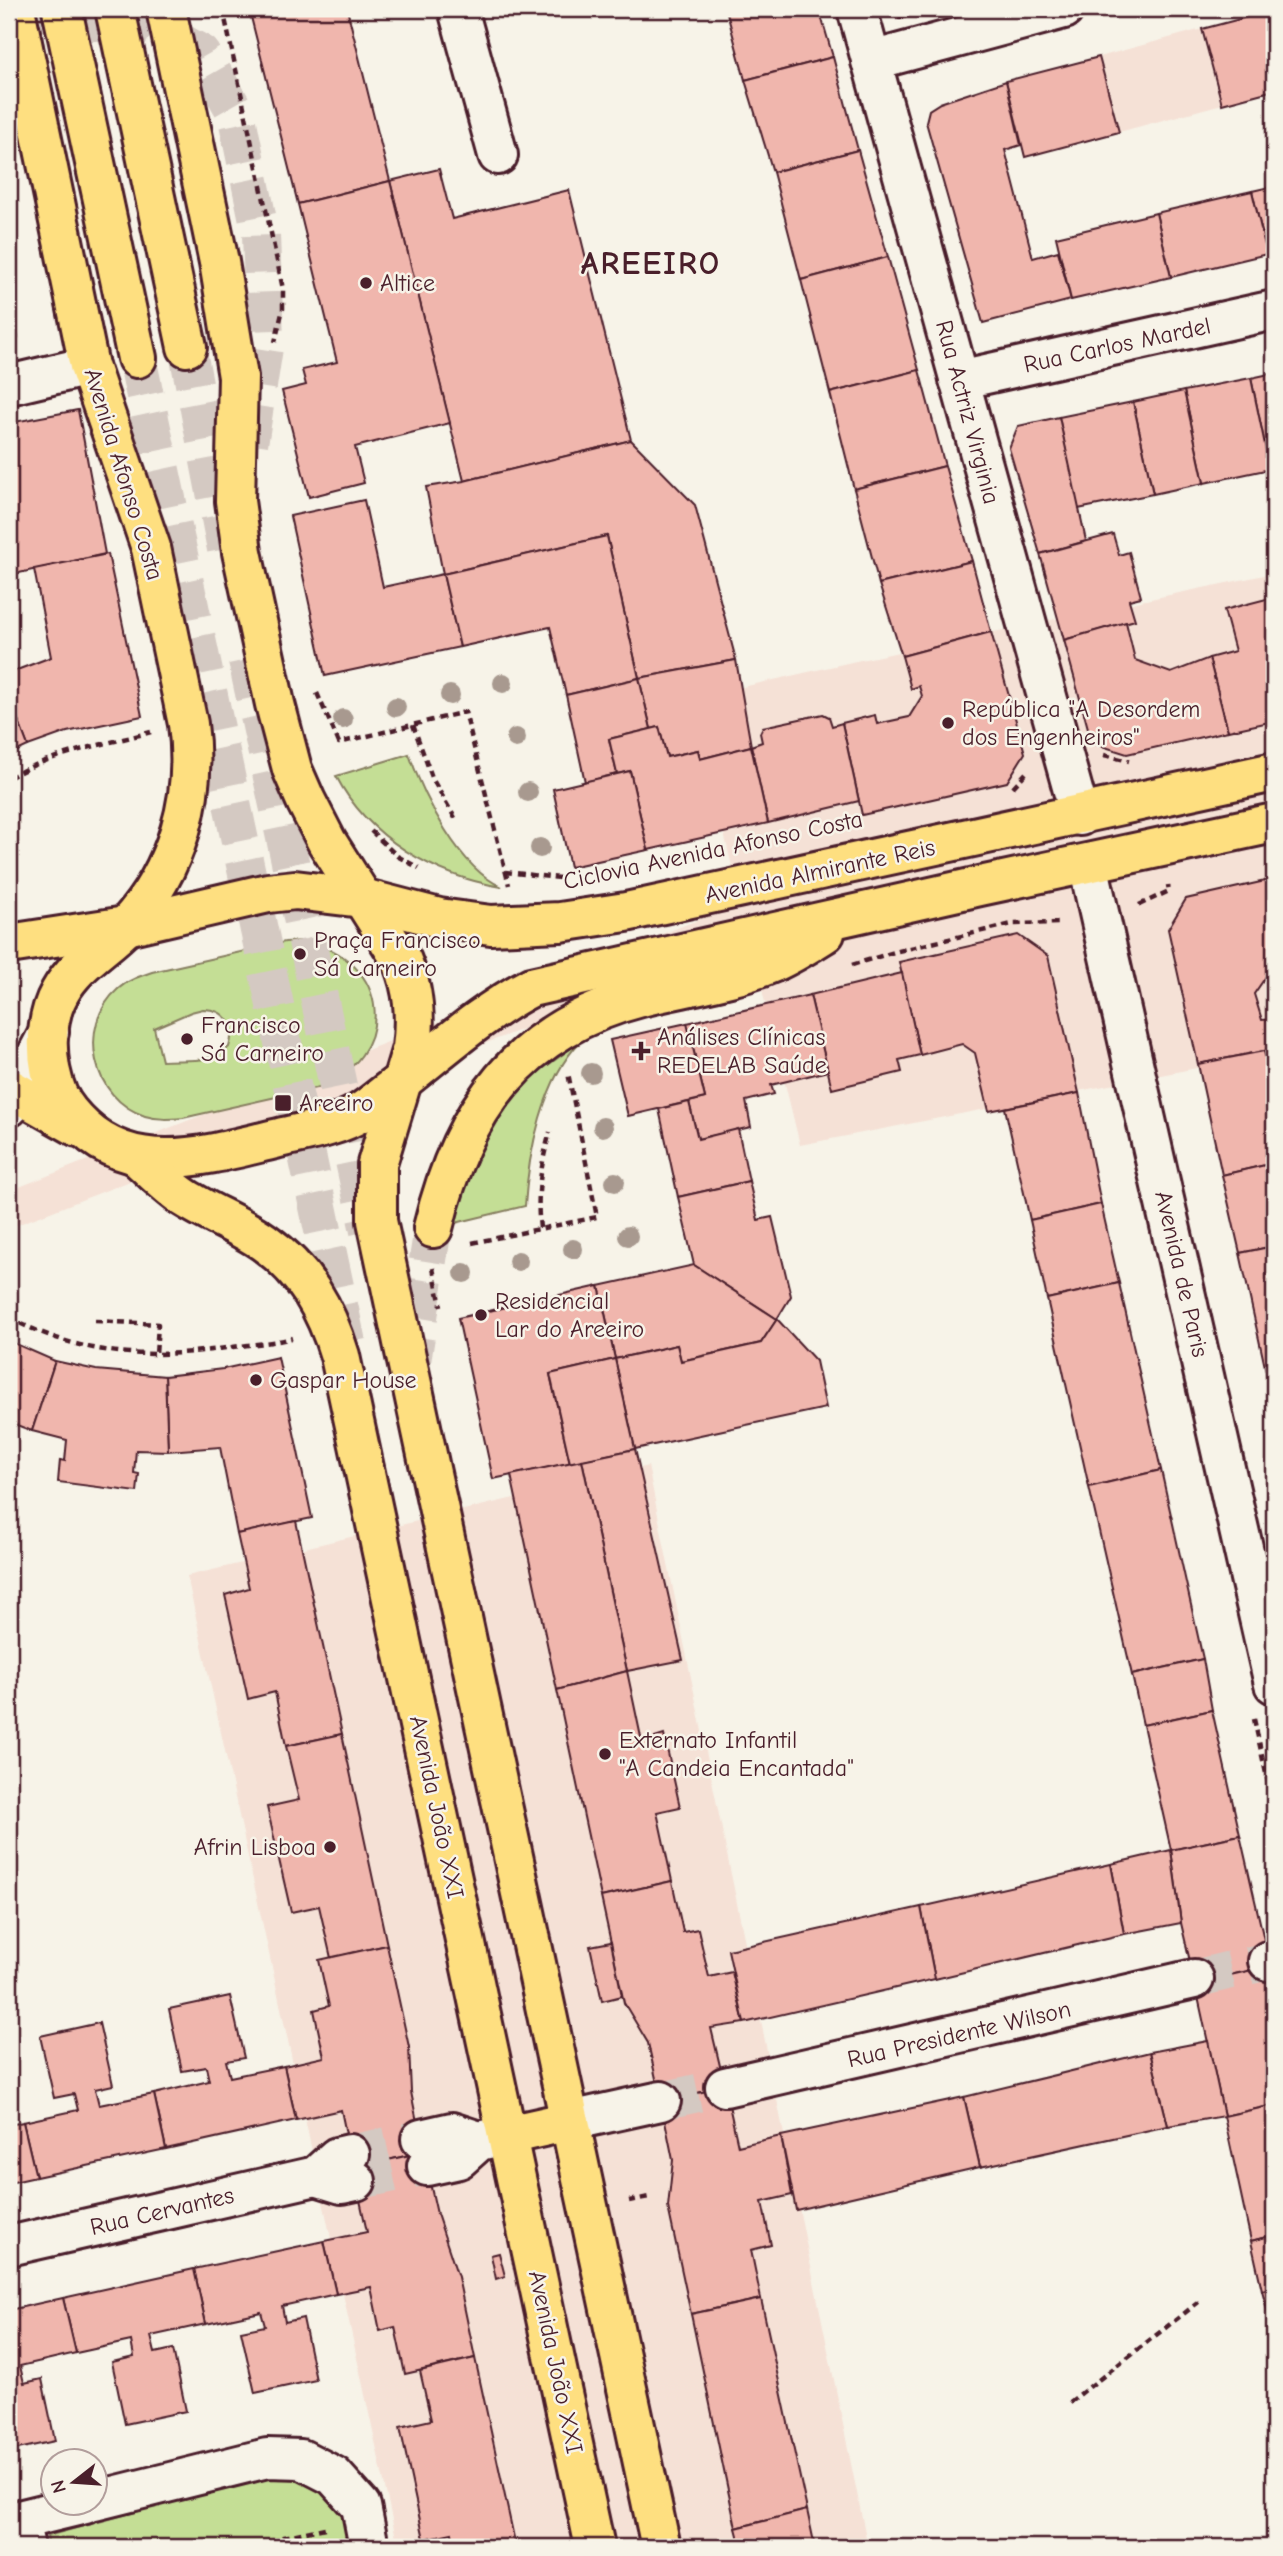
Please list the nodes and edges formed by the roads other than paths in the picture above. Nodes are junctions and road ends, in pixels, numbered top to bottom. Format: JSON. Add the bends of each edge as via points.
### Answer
{"nodes":[{"id":1,"x":15,"y":9,"type":"edge"},
{"id":2,"x":62,"y":9,"type":"edge"},
{"id":3,"x":116,"y":9,"type":"edge"},
{"id":4,"x":166,"y":9,"type":"edge"},
{"id":5,"x":458,"y":9,"type":"edge"},
{"id":6,"x":857,"y":9,"type":"edge"},
{"id":7,"x":1064,"y":9,"type":"edge"},
{"id":8,"x":871,"y":61,"type":"junction"},
{"id":9,"x":22,"y":106,"type":"edge"},
{"id":10,"x":498,"y":155,"type":"dead end"},
{"id":11,"x":1274,"y":310,"type":"edge"},
{"id":12,"x":187,"y":347,"type":"tunnel mouth"},
{"id":13,"x":136,"y":358,"type":"tunnel mouth"},
{"id":14,"x":89,"y":366,"type":"junction"},
{"id":15,"x":959,"y":380,"type":"junction"},
{"id":16,"x":9,"y":385,"type":"edge"},
{"id":17,"x":1274,"y":772,"type":"edge"},
{"id":18,"x":1080,"y":816,"type":"junction"},
{"id":19,"x":1274,"y":823,"type":"edge"},
{"id":20,"x":1088,"y":864,"type":"junction"},
{"id":21,"x":362,"y":898,"type":"junction"},
{"id":22,"x":850,"y":916,"type":"junction"},
{"id":23,"x":126,"y":926,"type":"junction"},
{"id":24,"x":9,"y":944,"type":"edge"},
{"id":25,"x":49,"y":1032,"type":"junction"},
{"id":26,"x":401,"y":1082,"type":"junction"},
{"id":27,"x":11,"y":1096,"type":"edge"},
{"id":28,"x":92,"y":1135,"type":"junction"},
{"id":29,"x":136,"y":1156,"type":"junction"},
{"id":30,"x":433,"y":1228,"type":"tunnel mouth"},
{"id":31,"x":1274,"y":1684,"type":"edge"},
{"id":32,"x":1194,"y":1979,"type":"tunnel mouth"},
{"id":33,"x":724,"y":2087,"type":"tunnel mouth"},
{"id":34,"x":661,"y":2101,"type":"tunnel mouth"},
{"id":35,"x":570,"y":2122,"type":"junction"},
{"id":36,"x":493,"y":2138,"type":"junction"},
{"id":37,"x":424,"y":2152,"type":"tunnel mouth"},
{"id":38,"x":353,"y":2168,"type":"tunnel mouth"},
{"id":39,"x":9,"y":2246,"type":"edge"},
{"id":40,"x":108,"y":2498,"type":"edge"},
{"id":41,"x":47,"y":2518,"type":"edge"},
{"id":42,"x":18,"y":2529,"type":"edge"},
{"id":43,"x":369,"y":2547,"type":"edge"},
{"id":44,"x":596,"y":2547,"type":"edge"},
{"id":45,"x":661,"y":2547,"type":"edge"}],
"edges":[{"from":1,"to":9,"type":"main road","name":"Avenida Afonso Costa"},
{"from":2,"to":13,"type":"main road","name":"Avenida Afonso Costa"},
{"from":3,"to":12,"type":"main road"},
{"from":4,"to":21,"type":"main road","via":[[238,377],[235,501],[275,704],[292,769],[327,842]]},
{"from":5,"to":10,"type":"street"},
{"from":6,"to":8,"type":"street","name":"Rua Actriz Virginia"},
{"from":7,"to":8,"type":"street"},
{"from":8,"to":15,"type":"street","name":"Rua Actriz Virginia"},
{"from":9,"to":14,"type":"main road","name":"Avenida Afonso Costa"},
{"from":11,"to":15,"type":"street","name":"Rua Carlos Mardel"},
{"from":14,"to":16,"type":"street"},
{"from":14,"to":23,"type":"main road","name":"Avenida Afonso Costa","via":[[151,548],[192,752],[181,832],[165,868]]},
{"from":15,"to":18,"type":"street","name":"Rua Actriz Virginia"},
{"from":17,"to":18,"type":"main road","name":"Avenida Almirante Reis"},
{"from":18,"to":20,"type":"main road"},
{"from":18,"to":21,"type":"main road","name":"Avenida Almirante Reis","via":[[560,922],[466,923]]},
{"from":19,"to":20,"type":"main road","name":"Avenida Almirante Reis"},
{"from":20,"to":22,"type":"main road","name":"Avenida Almirante Reis"},
{"from":20,"to":31,"type":"street","name":"Avenida de Paris"},
{"from":21,"to":23,"type":"main road","via":[[295,890],[268,893]]},
{"from":21,"to":26,"type":"main road","via":[[410,982],[415,1029]]},
{"from":22,"to":26,"type":"main road","name":"Avenida Almirante Reis","via":[[531,987],[492,1009]]},
{"from":22,"to":30,"type":"main road","via":[[775,962],[614,1005],[538,1046],[509,1072],[475,1115],[451,1166]]},
{"from":23,"to":24,"type":"main road"},
{"from":23,"to":25,"type":"main road","via":[[86,959],[60,992]]},
{"from":25,"to":27,"type":"street"},
{"from":25,"to":28,"type":"main road","via":[[49,1069],[61,1102]]},
{"from":26,"to":29,"type":"main road","via":[[360,1113],[328,1126],[206,1156]]},
{"from":26,"to":35,"type":"main road","via":[[377,1164],[377,1221]]},
{"from":27,"to":28,"type":"main road"},
{"from":28,"to":29,"type":"main road"},
{"from":29,"to":36,"type":"main road","name":"Avenida João XXI","via":[[184,1197],[264,1242],[287,1261],[322,1306],[332,1329]]},
{"from":32,"to":33,"type":"street","name":"Rua Presidente Wilson"},
{"from":34,"to":35,"type":"street"},
{"from":35,"to":36,"type":"main road"},
{"from":35,"to":45,"type":"main road"},
{"from":36,"to":37,"type":"street","via":[[458,2160]]},
{"from":36,"to":44,"type":"main road","name":"Avenida João XXI"},
{"from":38,"to":39,"type":"street","name":"Rua Cervantes","via":[[342,2184],[316,2176]]},
{"from":40,"to":43,"type":"street","via":[[267,2458],[301,2459],[334,2476],[361,2506]]},
{"from":41,"to":42,"type":"street"}]}
